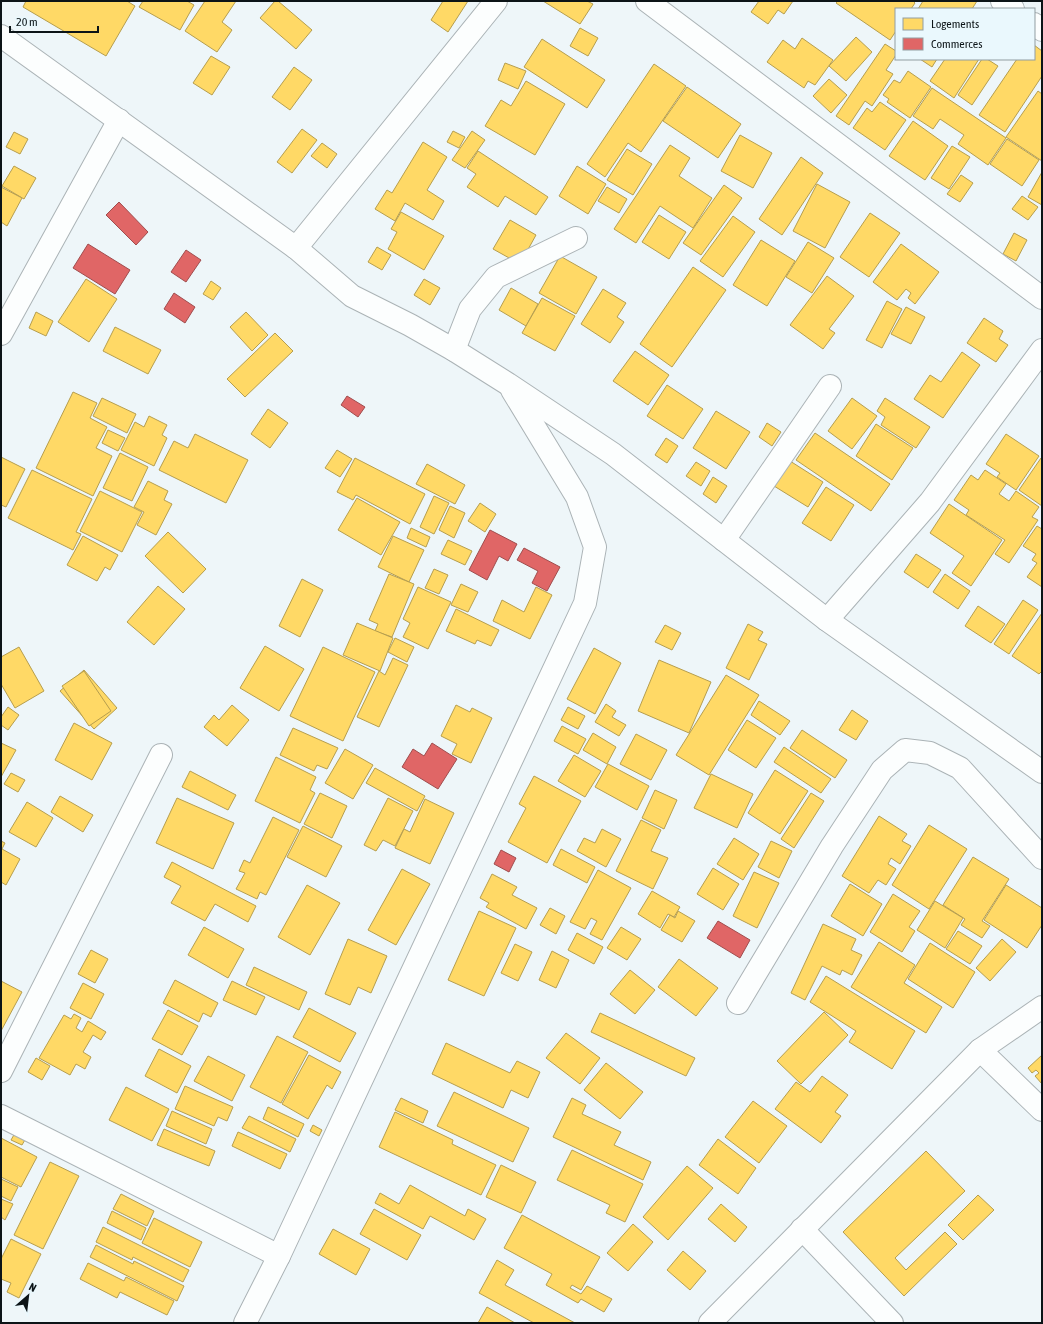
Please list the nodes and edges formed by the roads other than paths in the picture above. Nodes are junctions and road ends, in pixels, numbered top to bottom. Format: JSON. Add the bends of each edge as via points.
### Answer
{"nodes":[{"id":1,"x":496,"y":1,"type":"edge"},
{"id":2,"x":647,"y":1,"type":"edge"},
{"id":3,"x":1002,"y":1,"type":"edge"},
{"id":4,"x":1012,"y":8,"type":"edge"},
{"id":5,"x":1,"y":36,"type":"edge"},
{"id":6,"x":119,"y":120,"type":"junction"},
{"id":7,"x":576,"y":238,"type":"dead end"},
{"id":8,"x":296,"y":248,"type":"junction"},
{"id":9,"x":1042,"y":298,"type":"edge"},
{"id":10,"x":1,"y":334,"type":"edge"},
{"id":11,"x":454,"y":350,"type":"junction"},
{"id":12,"x":1042,"y":350,"type":"edge"},
{"id":13,"x":508,"y":384,"type":"junction"},
{"id":14,"x":830,"y":386,"type":"dead end"},
{"id":15,"x":724,"y":540,"type":"junction"},
{"id":16,"x":827,"y":620,"type":"junction"},
{"id":17,"x":161,"y":755,"type":"dead end"},
{"id":18,"x":1042,"y":772,"type":"edge"},
{"id":19,"x":1042,"y":858,"type":"edge"},
{"id":20,"x":738,"y":1003,"type":"dead end"},
{"id":21,"x":1042,"y":1007,"type":"edge"},
{"id":22,"x":980,"y":1050,"type":"junction"},
{"id":23,"x":1,"y":1071,"type":"edge"},
{"id":24,"x":1042,"y":1110,"type":"edge"},
{"id":25,"x":1,"y":1116,"type":"edge"},
{"id":26,"x":802,"y":1229,"type":"junction"},
{"id":27,"x":279,"y":1256,"type":"junction"},
{"id":28,"x":245,"y":1323,"type":"edge"},
{"id":29,"x":710,"y":1323,"type":"edge"},
{"id":30,"x":892,"y":1323,"type":"edge"}],
"edges":[{"from":1,"to":8,"type":"street"},
{"from":2,"to":9,"type":"street"},
{"from":3,"to":4,"type":"street"},
{"from":5,"to":6,"type":"street"},
{"from":6,"to":8,"type":"street"},
{"from":6,"to":10,"type":"street"},
{"from":7,"to":11,"type":"street","via":[[496,277],[470,309]]},
{"from":8,"to":11,"type":"street","via":[[352,296]]},
{"from":11,"to":13,"type":"street"},
{"from":12,"to":16,"type":"street","via":[[930,502]]},
{"from":13,"to":15,"type":"street","via":[[613,454]]},
{"from":13,"to":27,"type":"street","via":[[577,497],[585,518],[595,548],[585,603]]},
{"from":14,"to":15,"type":"street"},
{"from":15,"to":16,"type":"street"},
{"from":16,"to":18,"type":"street"},
{"from":17,"to":23,"type":"street"},
{"from":19,"to":20,"type":"street","via":[[960,768],[930,753],[905,750],[882,770],[840,833]]},
{"from":21,"to":22,"type":"street"},
{"from":22,"to":24,"type":"street"},
{"from":22,"to":26,"type":"street"},
{"from":25,"to":27,"type":"street"},
{"from":26,"to":29,"type":"street"},
{"from":26,"to":30,"type":"street"},
{"from":27,"to":28,"type":"street"}]}
